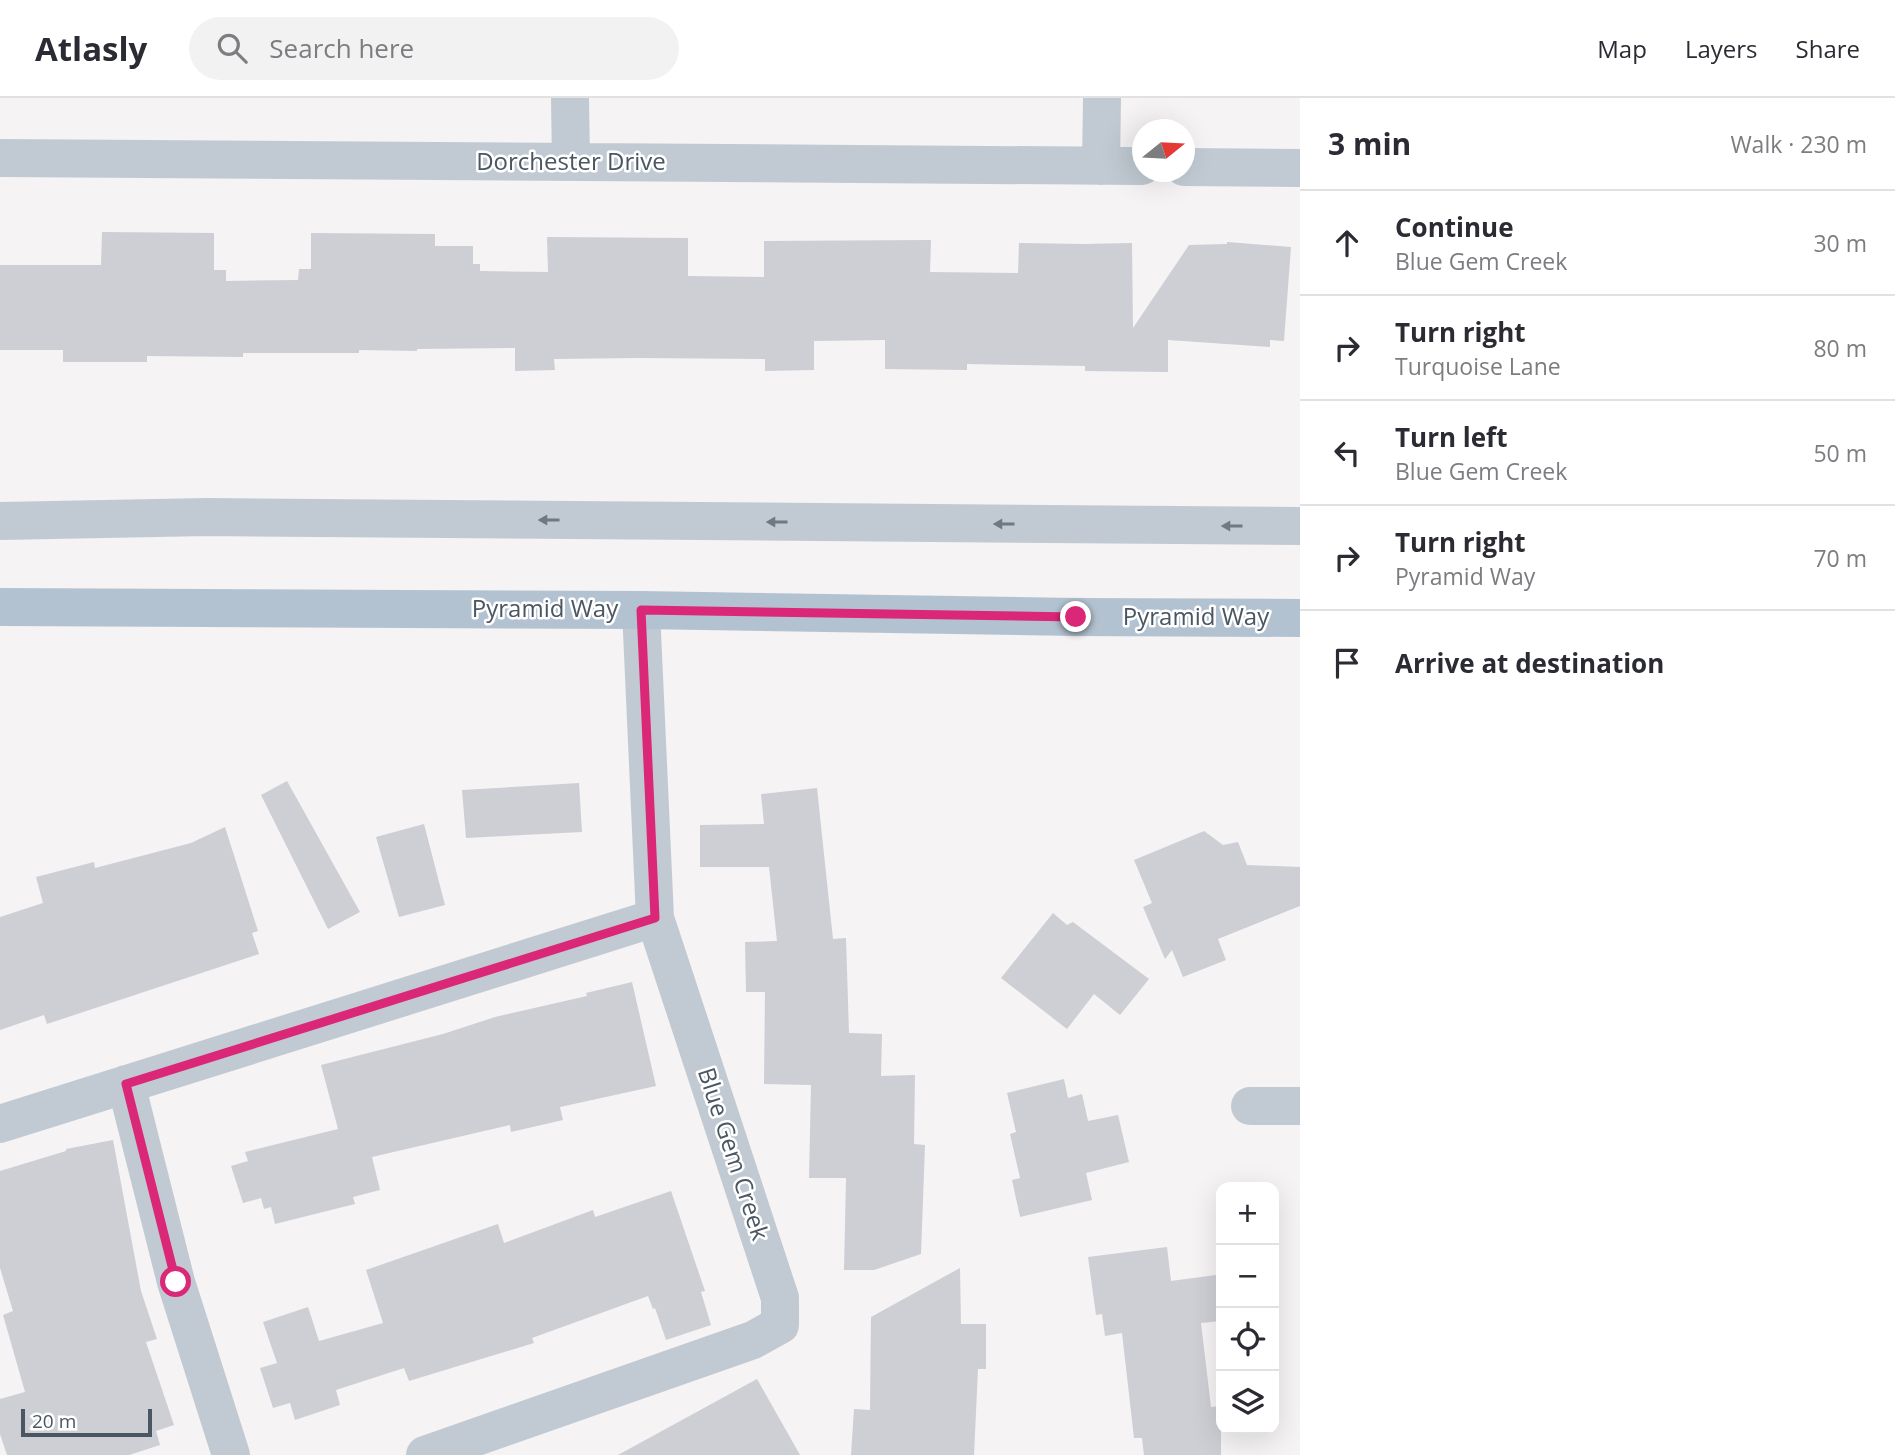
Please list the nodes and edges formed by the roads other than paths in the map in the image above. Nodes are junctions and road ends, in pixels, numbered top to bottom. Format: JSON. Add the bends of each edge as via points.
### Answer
{"nodes":[{"id":1,"x":570,"y":98,"type":"edge"},
{"id":2,"x":1102,"y":98,"type":"edge"},
{"id":3,"x":0,"y":158,"type":"edge"},
{"id":4,"x":571,"y":162,"type":"junction"},
{"id":5,"x":1101,"y":166,"type":"junction"},
{"id":6,"x":1132,"y":166,"type":"edge"},
{"id":7,"x":1195,"y":167,"type":"edge"},
{"id":8,"x":1300,"y":167,"type":"edge"},
{"id":9,"x":0,"y":521,"type":"edge"},
{"id":10,"x":1300,"y":526,"type":"edge"},
{"id":11,"x":0,"y":607,"type":"edge"},
{"id":12,"x":641,"y":610,"type":"junction"},
{"id":13,"x":1300,"y":618,"type":"edge"},
{"id":14,"x":655,"y":918,"type":"junction"},
{"id":15,"x":126,"y":1084,"type":"junction"},
{"id":16,"x":1250,"y":1106,"type":"dead end"},
{"id":17,"x":1300,"y":1106,"type":"edge"},
{"id":18,"x":0,"y":1124,"type":"edge"},
{"id":19,"x":231,"y":1455,"type":"edge"},
{"id":20,"x":425,"y":1455,"type":"edge"}],
"edges":[{"from":1,"to":4,"type":"street"},
{"from":2,"to":5,"type":"street"},
{"from":3,"to":4,"type":"street","name":"Dorchester Drive"},
{"from":4,"to":5,"type":"street","name":"Dorchester Drive"},
{"from":5,"to":6,"type":"street","name":"Dorchester Drive"},
{"from":7,"to":8,"type":"street"},
{"from":10,"to":9,"type":"street","one_way":true,"via":[[208,517]]},
{"from":11,"to":12,"type":"main road","name":"Pyramid Way"},
{"from":12,"to":13,"type":"main road","name":"Pyramid Way"},
{"from":12,"to":14,"type":"street","name":"Blue Gem Creek"},
{"from":14,"to":15,"type":"street"},
{"from":14,"to":20,"type":"street","name":"Blue Gem Creek","via":[[780,1298],[780,1325],[753,1340]]},
{"from":15,"to":18,"type":"street"},
{"from":15,"to":19,"type":"street","via":[[176,1282]]},
{"from":16,"to":17,"type":"street"}]}
